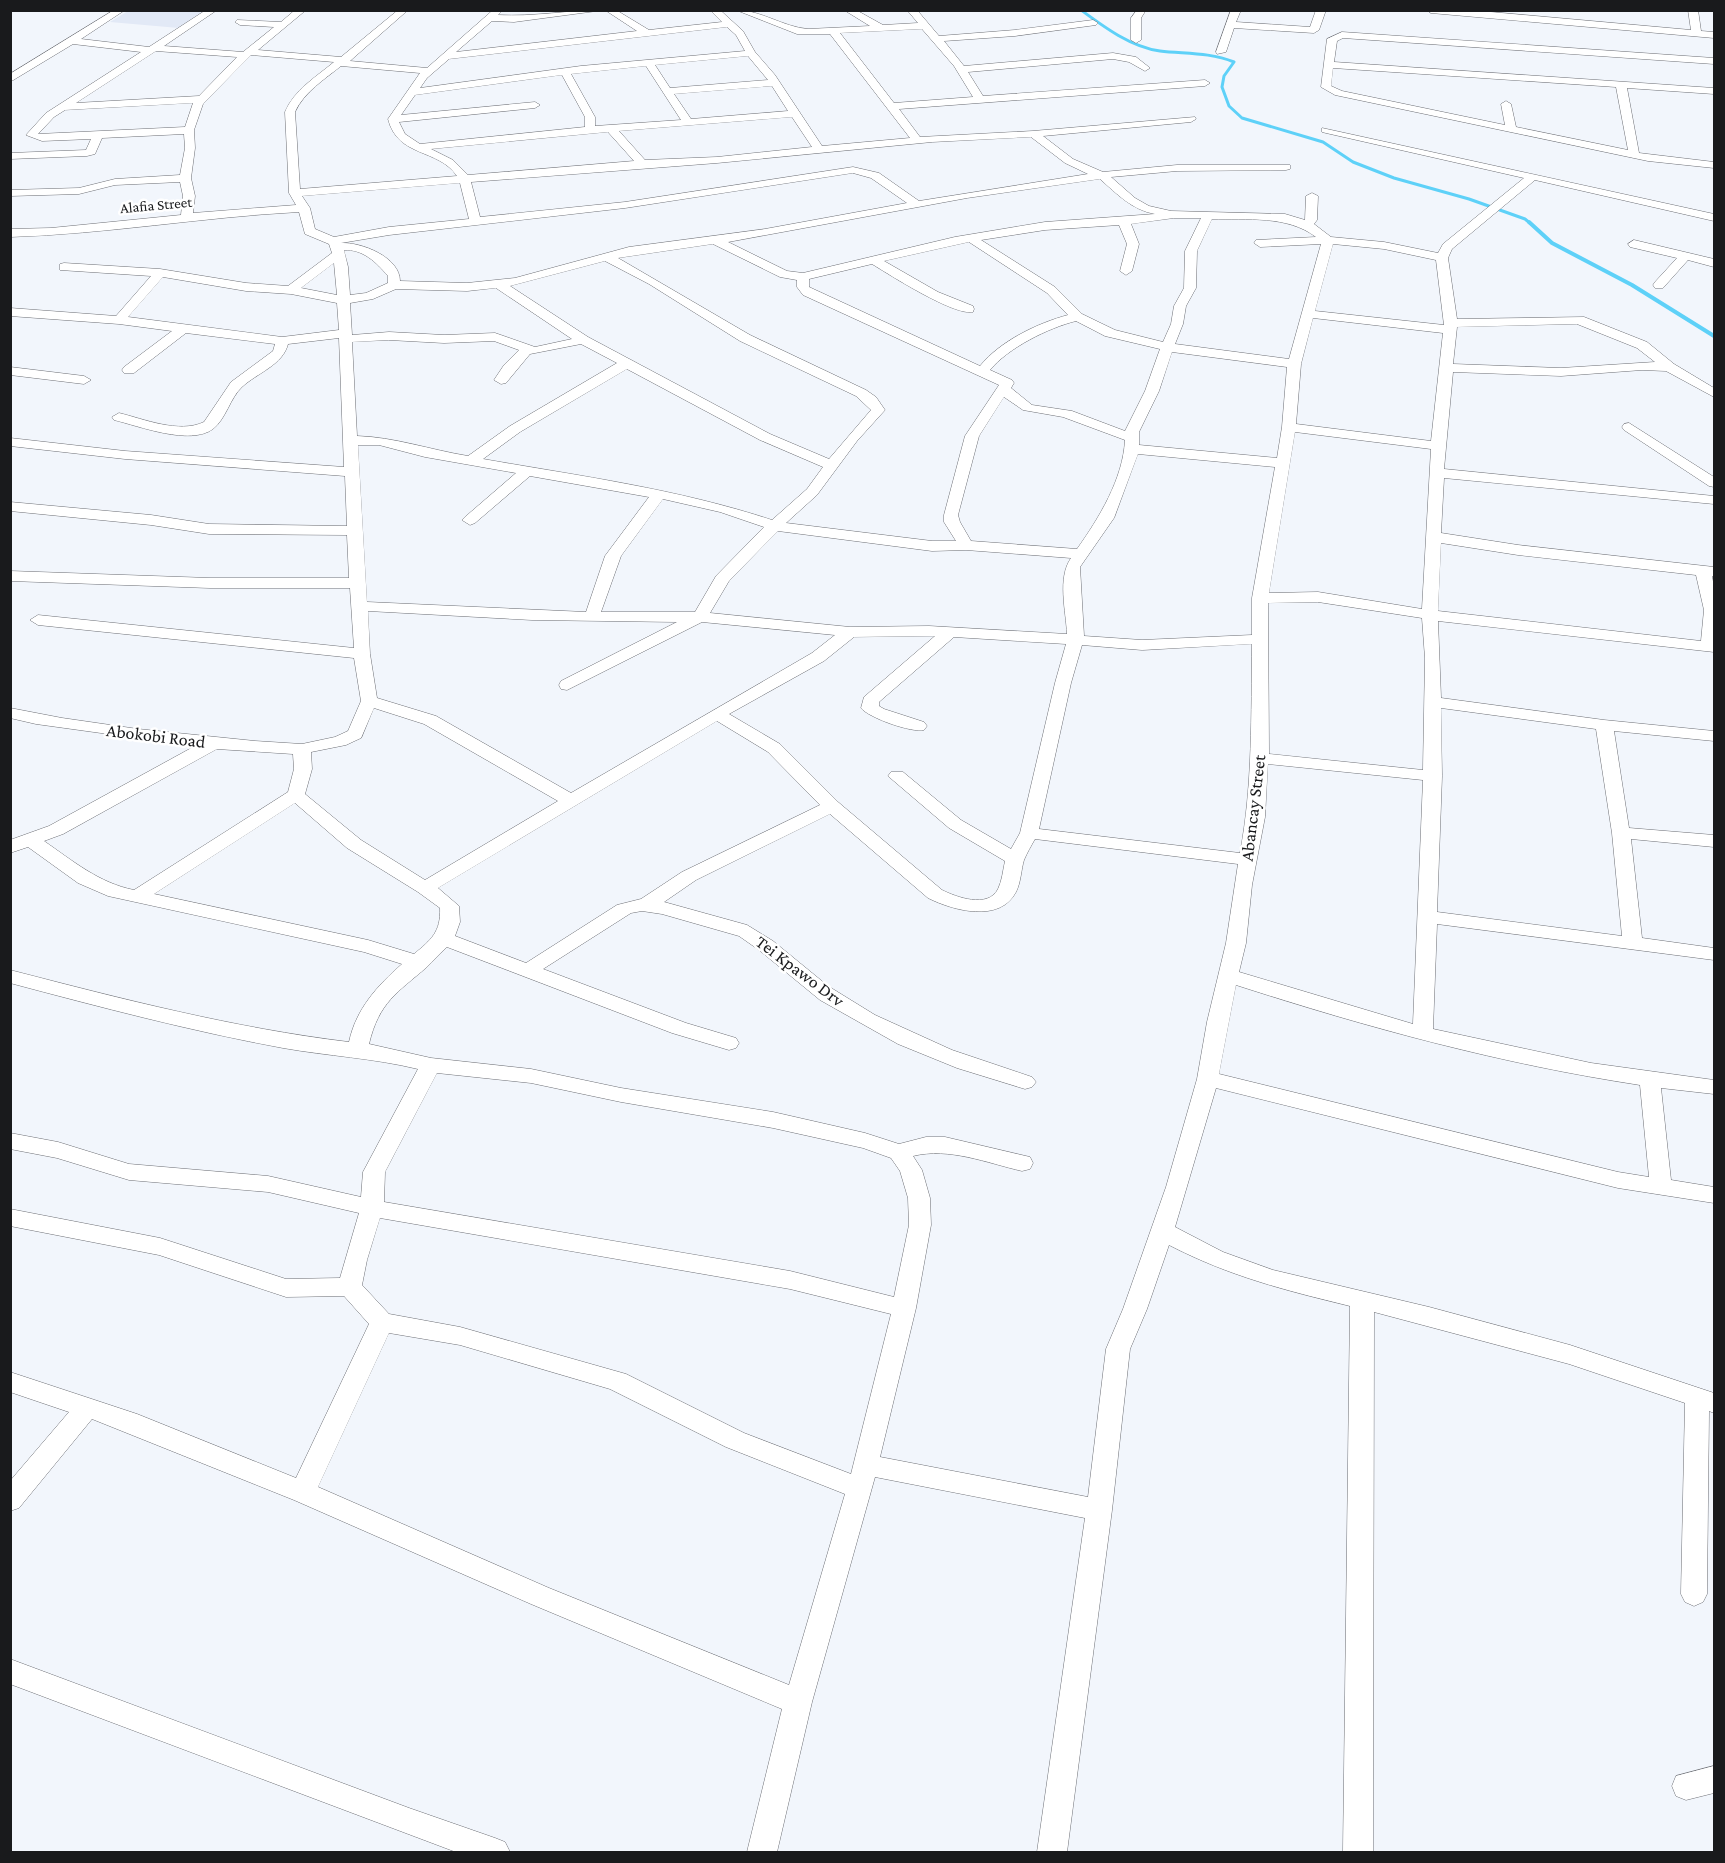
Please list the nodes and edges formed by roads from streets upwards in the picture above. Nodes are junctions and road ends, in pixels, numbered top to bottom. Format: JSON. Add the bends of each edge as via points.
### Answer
{"nodes":[{"id":1,"x":121,"y":10,"type":"edge"},
{"id":2,"x":213,"y":10,"type":"edge"},
{"id":3,"x":302,"y":10,"type":"edge"},
{"id":4,"x":405,"y":10,"type":"edge"},
{"id":5,"x":600,"y":10,"type":"edge"},
{"id":6,"x":609,"y":10,"type":"edge"},
{"id":7,"x":714,"y":10,"type":"edge"},
{"id":8,"x":740,"y":10,"type":"edge"},
{"id":9,"x":848,"y":10,"type":"edge"},
{"id":10,"x":927,"y":10,"type":"edge"},
{"id":11,"x":1142,"y":10,"type":"edge"},
{"id":12,"x":1236,"y":10,"type":"edge"},
{"id":13,"x":1321,"y":10,"type":"edge"},
{"id":14,"x":1431,"y":10,"type":"edge"},
{"id":15,"x":1693,"y":10,"type":"edge"},
{"id":16,"x":911,"y":11,"type":"edge"},
{"id":17,"x":495,"y":14,"type":"edge"},
{"id":18,"x":1509,"y":14,"type":"edge"},
{"id":19,"x":240,"y":22,"type":"dead end"},
{"id":20,"x":1093,"y":23,"type":"dead end"},
{"id":21,"x":727,"y":24,"type":"junction"},
{"id":22,"x":1231,"y":24,"type":"junction"},
{"id":23,"x":282,"y":25,"type":"junction"},
{"id":24,"x":924,"y":26,"type":"junction"},
{"id":25,"x":882,"y":29,"type":"junction"},
{"id":26,"x":645,"y":32,"type":"junction"},
{"id":27,"x":834,"y":32,"type":"junction"},
{"id":28,"x":1696,"y":33,"type":"junction"},
{"id":29,"x":1714,"y":35,"type":"edge"},
{"id":30,"x":934,"y":39,"type":"junction"},
{"id":31,"x":1136,"y":40,"type":"dead end"},
{"id":32,"x":73,"y":41,"type":"junction"},
{"id":33,"x":152,"y":49,"type":"junction"},
{"id":34,"x":1221,"y":52,"type":"dead end"},
{"id":35,"x":751,"y":53,"type":"junction"},
{"id":36,"x":1377,"y":53,"type":"junction"},
{"id":37,"x":247,"y":54,"type":"junction"},
{"id":38,"x":449,"y":56,"type":"junction"},
{"id":39,"x":343,"y":61,"type":"junction"},
{"id":40,"x":1714,"y":61,"type":"edge"},
{"id":41,"x":648,"y":63,"type":"junction"},
{"id":42,"x":1552,"y":64,"type":"junction"},
{"id":43,"x":1330,"y":65,"type":"junction"},
{"id":44,"x":1145,"y":68,"type":"dead end"},
{"id":45,"x":963,"y":69,"type":"junction"},
{"id":46,"x":430,"y":71,"type":"junction"},
{"id":47,"x":566,"y":73,"type":"junction"},
{"id":48,"x":10,"y":79,"type":"edge"},
{"id":49,"x":775,"y":83,"type":"junction"},
{"id":50,"x":1205,"y":83,"type":"dead end"},
{"id":51,"x":1621,"y":84,"type":"junction"},
{"id":52,"x":668,"y":91,"type":"junction"},
{"id":53,"x":1714,"y":91,"type":"edge"},
{"id":54,"x":412,"y":92,"type":"junction"},
{"id":55,"x":202,"y":99,"type":"junction"},
{"id":56,"x":979,"y":99,"type":"junction"},
{"id":57,"x":1506,"y":104,"type":"dead end"},
{"id":58,"x":535,"y":105,"type":"dead end"},
{"id":59,"x":891,"y":106,"type":"junction"},
{"id":60,"x":64,"y":107,"type":"junction"},
{"id":61,"x":794,"y":114,"type":"junction"},
{"id":62,"x":393,"y":119,"type":"junction"},
{"id":63,"x":1191,"y":119,"type":"dead end"},
{"id":64,"x":688,"y":123,"type":"junction"},
{"id":65,"x":611,"y":129,"type":"junction"},
{"id":66,"x":189,"y":130,"type":"junction"},
{"id":67,"x":590,"y":130,"type":"junction"},
{"id":68,"x":1326,"y":130,"type":"dead end"},
{"id":69,"x":1511,"y":130,"type":"junction"},
{"id":70,"x":1033,"y":134,"type":"junction"},
{"id":71,"x":97,"y":136,"type":"junction"},
{"id":72,"x":918,"y":141,"type":"junction"},
{"id":73,"x":421,"y":147,"type":"junction"},
{"id":74,"x":819,"y":150,"type":"junction"},
{"id":75,"x":1634,"y":154,"type":"junction"},
{"id":76,"x":10,"y":156,"type":"edge"},
{"id":77,"x":642,"y":164,"type":"junction"},
{"id":78,"x":1714,"y":165,"type":"edge"},
{"id":79,"x":1286,"y":167,"type":"dead end"},
{"id":80,"x":1103,"y":176,"type":"junction"},
{"id":81,"x":1532,"y":177,"type":"junction"},
{"id":82,"x":185,"y":178,"type":"junction"},
{"id":83,"x":464,"y":180,"type":"junction"},
{"id":84,"x":10,"y":193,"type":"edge"},
{"id":85,"x":295,"y":193,"type":"junction"},
{"id":86,"x":1312,"y":196,"type":"dead end"},
{"id":87,"x":918,"y":205,"type":"junction"},
{"id":88,"x":304,"y":208,"type":"junction"},
{"id":89,"x":1184,"y":214,"type":"junction"},
{"id":90,"x":1209,"y":214,"type":"junction"},
{"id":91,"x":1714,"y":217,"type":"edge"},
{"id":92,"x":186,"y":218,"type":"junction"},
{"id":93,"x":475,"y":221,"type":"junction"},
{"id":94,"x":1124,"y":222,"type":"junction"},
{"id":95,"x":1306,"y":224,"type":"junction"},
{"id":96,"x":10,"y":233,"type":"edge"},
{"id":97,"x":972,"y":239,"type":"junction"},
{"id":98,"x":715,"y":240,"type":"junction"},
{"id":99,"x":1328,"y":240,"type":"junction"},
{"id":100,"x":1260,"y":243,"type":"dead end"},
{"id":101,"x":1634,"y":244,"type":"dead end"},
{"id":102,"x":336,"y":248,"type":"junction"},
{"id":103,"x":1684,"y":256,"type":"junction"},
{"id":104,"x":606,"y":257,"type":"junction"},
{"id":105,"x":1442,"y":258,"type":"junction"},
{"id":106,"x":875,"y":261,"type":"junction"},
{"id":107,"x":1714,"y":263,"type":"edge"},
{"id":108,"x":64,"y":267,"type":"dead end"},
{"id":109,"x":1126,"y":271,"type":"dead end"},
{"id":110,"x":160,"y":273,"type":"junction"},
{"id":111,"x":803,"y":277,"type":"junction"},
{"id":112,"x":393,"y":285,"type":"junction"},
{"id":113,"x":500,"y":285,"type":"junction"},
{"id":114,"x":1659,"y":285,"type":"dead end"},
{"id":115,"x":291,"y":290,"type":"junction"},
{"id":116,"x":344,"y":300,"type":"junction"},
{"id":117,"x":968,"y":309,"type":"dead end"},
{"id":118,"x":10,"y":312,"type":"edge"},
{"id":119,"x":1309,"y":314,"type":"junction"},
{"id":120,"x":1077,"y":317,"type":"junction"},
{"id":121,"x":119,"y":320,"type":"junction"},
{"id":122,"x":1450,"y":326,"type":"junction"},
{"id":123,"x":184,"y":328,"type":"junction"},
{"id":124,"x":345,"y":336,"type":"junction"},
{"id":125,"x":583,"y":340,"type":"junction"},
{"id":126,"x":282,"y":341,"type":"junction"},
{"id":127,"x":1167,"y":347,"type":"junction"},
{"id":128,"x":527,"y":350,"type":"junction"},
{"id":129,"x":627,"y":363,"type":"junction"},
{"id":130,"x":1294,"y":364,"type":"junction"},
{"id":131,"x":1669,"y":367,"type":"junction"},
{"id":132,"x":1446,"y":368,"type":"junction"},
{"id":133,"x":129,"y":370,"type":"dead end"},
{"id":134,"x":10,"y":371,"type":"edge"},
{"id":135,"x":983,"y":371,"type":"junction"},
{"id":136,"x":84,"y":380,"type":"dead end"},
{"id":137,"x":501,"y":380,"type":"dead end"},
{"id":138,"x":1005,"y":390,"type":"junction"},
{"id":139,"x":1714,"y":393,"type":"edge"},
{"id":140,"x":119,"y":417,"type":"dead end"},
{"id":141,"x":1289,"y":427,"type":"junction"},
{"id":142,"x":1629,"y":427,"type":"dead end"},
{"id":143,"x":350,"y":440,"type":"junction"},
{"id":144,"x":10,"y":442,"type":"edge"},
{"id":145,"x":1132,"y":444,"type":"junction"},
{"id":146,"x":1438,"y":446,"type":"junction"},
{"id":147,"x":471,"y":461,"type":"junction"},
{"id":148,"x":1284,"y":463,"type":"junction"},
{"id":149,"x":832,"y":465,"type":"junction"},
{"id":150,"x":527,"y":471,"type":"junction"},
{"id":151,"x":352,"y":472,"type":"junction"},
{"id":152,"x":1438,"y":473,"type":"junction"},
{"id":153,"x":1714,"y":483,"type":"edge"},
{"id":154,"x":659,"y":494,"type":"junction"},
{"id":155,"x":1714,"y":500,"type":"edge"},
{"id":156,"x":10,"y":506,"type":"edge"},
{"id":157,"x":470,"y":520,"type":"dead end"},
{"id":158,"x":776,"y":526,"type":"junction"},
{"id":159,"x":354,"y":531,"type":"junction"},
{"id":160,"x":1435,"y":537,"type":"junction"},
{"id":161,"x":966,"y":545,"type":"junction"},
{"id":162,"x":1079,"y":555,"type":"junction"},
{"id":163,"x":1709,"y":571,"type":"edge"},
{"id":164,"x":10,"y":576,"type":"edge"},
{"id":165,"x":357,"y":583,"type":"junction"},
{"id":166,"x":1260,"y":598,"type":"junction"},
{"id":167,"x":360,"y":606,"type":"junction"},
{"id":168,"x":592,"y":616,"type":"junction"},
{"id":169,"x":1430,"y":616,"type":"junction"},
{"id":170,"x":700,"y":617,"type":"junction"},
{"id":171,"x":38,"y":620,"type":"dead end"},
{"id":172,"x":850,"y":632,"type":"junction"},
{"id":173,"x":950,"y":632,"type":"junction"},
{"id":174,"x":1076,"y":639,"type":"junction"},
{"id":175,"x":1260,"y":639,"type":"junction"},
{"id":176,"x":1712,"y":647,"type":"edge"},
{"id":177,"x":362,"y":654,"type":"junction"},
{"id":178,"x":567,"y":685,"type":"dead end"},
{"id":179,"x":369,"y":701,"type":"junction"},
{"id":180,"x":1433,"y":702,"type":"junction"},
{"id":181,"x":10,"y":713,"type":"edge"},
{"id":182,"x":717,"y":714,"type":"junction"},
{"id":183,"x":1604,"y":725,"type":"junction"},
{"id":184,"x":918,"y":726,"type":"dead end"},
{"id":185,"x":1714,"y":736,"type":"edge"},
{"id":186,"x":214,"y":743,"type":"junction"},
{"id":187,"x":302,"y":749,"type":"junction"},
{"id":188,"x":1260,"y":758,"type":"junction"},
{"id":189,"x":897,"y":776,"type":"dead end"},
{"id":190,"x":1433,"y":776,"type":"junction"},
{"id":191,"x":296,"y":795,"type":"junction"},
{"id":192,"x":572,"y":801,"type":"junction"},
{"id":193,"x":832,"y":806,"type":"junction"},
{"id":194,"x":1029,"y":833,"type":"junction"},
{"id":195,"x":1621,"y":833,"type":"junction"},
{"id":196,"x":32,"y":841,"type":"junction"},
{"id":197,"x":1714,"y":841,"type":"edge"},
{"id":198,"x":10,"y":848,"type":"edge"},
{"id":199,"x":1016,"y":859,"type":"junction"},
{"id":200,"x":1248,"y":860,"type":"junction"},
{"id":201,"x":424,"y":888,"type":"junction"},
{"id":202,"x":137,"y":897,"type":"junction"},
{"id":203,"x":641,"y":905,"type":"junction"},
{"id":204,"x":1426,"y":917,"type":"junction"},
{"id":205,"x":444,"y":939,"type":"junction"},
{"id":206,"x":1633,"y":943,"type":"junction"},
{"id":207,"x":1714,"y":954,"type":"edge"},
{"id":208,"x":419,"y":963,"type":"junction"},
{"id":209,"x":528,"y":971,"type":"junction"},
{"id":210,"x":1228,"y":975,"type":"junction"},
{"id":211,"x":10,"y":976,"type":"edge"},
{"id":212,"x":1423,"y":1034,"type":"junction"},
{"id":213,"x":729,"y":1043,"type":"dead end"},
{"id":214,"x":357,"y":1051,"type":"junction"},
{"id":215,"x":431,"y":1065,"type":"junction"},
{"id":216,"x":1208,"y":1079,"type":"junction"},
{"id":217,"x":1650,"y":1081,"type":"junction"},
{"id":218,"x":1025,"y":1082,"type":"dead end"},
{"id":219,"x":1714,"y":1087,"type":"edge"},
{"id":220,"x":10,"y":1141,"type":"edge"},
{"id":221,"x":899,"y":1152,"type":"junction"},
{"id":222,"x":1022,"y":1163,"type":"dead end"},
{"id":223,"x":1661,"y":1186,"type":"junction"},
{"id":224,"x":1714,"y":1195,"type":"edge"},
{"id":225,"x":372,"y":1208,"type":"junction"},
{"id":226,"x":10,"y":1217,"type":"edge"},
{"id":227,"x":1162,"y":1231,"type":"junction"},
{"id":228,"x":350,"y":1287,"type":"junction"},
{"id":229,"x":1362,"y":1299,"type":"junction"},
{"id":230,"x":904,"y":1308,"type":"junction"},
{"id":231,"x":382,"y":1322,"type":"junction"},
{"id":232,"x":10,"y":1382,"type":"edge"},
{"id":233,"x":1706,"y":1400,"type":"edge"},
{"id":234,"x":88,"y":1407,"type":"junction"},
{"id":235,"x":862,"y":1476,"type":"junction"},
{"id":236,"x":303,"y":1492,"type":"junction"},
{"id":237,"x":10,"y":1500,"type":"edge"},
{"id":238,"x":1099,"y":1510,"type":"junction"},
{"id":239,"x":1694,"y":1594,"type":"dead end"},
{"id":240,"x":10,"y":1671,"type":"edge"},
{"id":241,"x":798,"y":1702,"type":"junction"},
{"id":242,"x":1714,"y":1780,"type":"edge"},
{"id":243,"x":1686,"y":1786,"type":"dead end"},
{"id":244,"x":495,"y":1852,"type":"edge"},
{"id":245,"x":762,"y":1852,"type":"edge"},
{"id":246,"x":1052,"y":1852,"type":"edge"},
{"id":247,"x":1358,"y":1852,"type":"edge"}],
"edges":[{"from":1,"to":32,"type":"street"},
{"from":2,"to":33,"type":"street"},
{"from":3,"to":23,"type":"street"},
{"from":4,"to":39,"type":"street"},
{"from":5,"to":17,"type":"street","via":[[514,19]]},
{"from":6,"to":26,"type":"street"},
{"from":7,"to":21,"type":"street"},
{"from":8,"to":27,"type":"street","via":[[797,31]]},
{"from":9,"to":25,"type":"street"},
{"from":10,"to":16,"type":"street"},
{"from":11,"to":31,"type":"street","via":[[1136,18]]},
{"from":12,"to":22,"type":"street"},
{"from":13,"to":22,"type":"street","via":[[1314,30]]},
{"from":14,"to":18,"type":"street"},
{"from":15,"to":28,"type":"street"},
{"from":16,"to":24,"type":"street"},
{"from":17,"to":38,"type":"street"},
{"from":18,"to":28,"type":"street","via":[[1605,20]]},
{"from":19,"to":23,"type":"street"},
{"from":20,"to":30,"type":"street"},
{"from":21,"to":26,"type":"street"},
{"from":21,"to":35,"type":"street","via":[[740,33]]},
{"from":22,"to":34,"type":"street"},
{"from":23,"to":37,"type":"street"},
{"from":24,"to":25,"type":"street"},
{"from":24,"to":30,"type":"street"},
{"from":25,"to":27,"type":"street"},
{"from":26,"to":38,"type":"street"},
{"from":27,"to":59,"type":"street"},
{"from":28,"to":29,"type":"street"},
{"from":30,"to":45,"type":"street"},
{"from":32,"to":33,"type":"street"},
{"from":32,"to":48,"type":"street"},
{"from":33,"to":37,"type":"street"},
{"from":33,"to":60,"type":"street"},
{"from":35,"to":41,"type":"street"},
{"from":35,"to":49,"type":"street"},
{"from":36,"to":42,"type":"street"},
{"from":36,"to":42,"type":"street"},
{"from":36,"to":43,"type":"street"},
{"from":36,"to":43,"type":"street","via":[[1342,35],[1333,38]]},
{"from":37,"to":39,"type":"street"},
{"from":37,"to":55,"type":"street"},
{"from":38,"to":46,"type":"street"},
{"from":39,"to":46,"type":"street"},
{"from":39,"to":85,"type":"street","via":[[307,89],[290,112]]},
{"from":40,"to":42,"type":"street"},
{"from":41,"to":47,"type":"street"},
{"from":41,"to":52,"type":"street"},
{"from":42,"to":51,"type":"street"},
{"from":43,"to":69,"type":"street","via":[[1326,87],[1330,90]]},
{"from":44,"to":45,"type":"street","via":[[1132,59],[1113,56]]},
{"from":45,"to":56,"type":"street"},
{"from":46,"to":54,"type":"street"},
{"from":47,"to":54,"type":"street"},
{"from":47,"to":67,"type":"street","via":[[590,117]]},
{"from":49,"to":52,"type":"street"},
{"from":49,"to":61,"type":"street"},
{"from":50,"to":56,"type":"street"},
{"from":51,"to":53,"type":"street"},
{"from":51,"to":75,"type":"street"},
{"from":52,"to":64,"type":"street"},
{"from":54,"to":62,"type":"street"},
{"from":55,"to":60,"type":"street"},
{"from":55,"to":66,"type":"street"},
{"from":56,"to":59,"type":"street"},
{"from":57,"to":69,"type":"street"},
{"from":58,"to":62,"type":"street"},
{"from":59,"to":72,"type":"street"},
{"from":60,"to":71,"type":"street","via":[[31,135]]},
{"from":61,"to":64,"type":"street"},
{"from":61,"to":74,"type":"street"},
{"from":62,"to":73,"type":"street","via":[[401,139]]},
{"from":63,"to":70,"type":"street"},
{"from":64,"to":65,"type":"street"},
{"from":65,"to":67,"type":"street"},
{"from":65,"to":77,"type":"street"},
{"from":66,"to":71,"type":"street"},
{"from":66,"to":82,"type":"street"},
{"from":67,"to":73,"type":"street"},
{"from":68,"to":81,"type":"street"},
{"from":69,"to":75,"type":"street"},
{"from":70,"to":72,"type":"street"},
{"from":70,"to":80,"type":"street","via":[[1069,160]]},
{"from":71,"to":76,"type":"street","via":[[87,153]]},
{"from":72,"to":74,"type":"street"},
{"from":73,"to":83,"type":"street","via":[[458,169]]},
{"from":74,"to":77,"type":"street"},
{"from":75,"to":78,"type":"street"},
{"from":77,"to":83,"type":"street"},
{"from":79,"to":80,"type":"street","via":[[1166,168]]},
{"from":80,"to":87,"type":"street"},
{"from":80,"to":89,"type":"street","via":[[1146,209]]},
{"from":81,"to":91,"type":"street"},
{"from":81,"to":105,"type":"street","via":[[1447,247]]},
{"from":82,"to":84,"type":"street","via":[[115,182],[83,191]]},
{"from":82,"to":92,"type":"street","via":[[189,196]]},
{"from":83,"to":85,"type":"street"},
{"from":83,"to":93,"type":"street"},
{"from":85,"to":88,"type":"street"},
{"from":86,"to":95,"type":"street","via":[[1311,220]]},
{"from":87,"to":93,"type":"street","via":[[875,175],[853,170],[625,205]]},
{"from":87,"to":98,"type":"street"},
{"from":88,"to":92,"type":"street","name":"Alafia Street"},
{"from":88,"to":102,"type":"street","via":[[309,231]]},
{"from":89,"to":90,"type":"street"},
{"from":89,"to":94,"type":"street"},
{"from":90,"to":95,"type":"street","via":[[1272,216]]},
{"from":90,"to":127,"type":"street","via":[[1191,251],[1190,288]]},
{"from":92,"to":96,"type":"street","name":"Alafia Street"},
{"from":93,"to":102,"type":"street","via":[[389,231]]},
{"from":94,"to":97,"type":"street","via":[[1045,226]]},
{"from":94,"to":109,"type":"street","via":[[1133,244]]},
{"from":95,"to":99,"type":"street"},
{"from":97,"to":106,"type":"street"},
{"from":97,"to":120,"type":"street","via":[[1051,290]]},
{"from":98,"to":104,"type":"street"},
{"from":98,"to":111,"type":"street","via":[[775,270]]},
{"from":99,"to":100,"type":"street"},
{"from":99,"to":105,"type":"street"},
{"from":99,"to":119,"type":"street","name":"Abancay Street"},
{"from":101,"to":103,"type":"street"},
{"from":102,"to":112,"type":"street","via":[[355,246],[369,251],[394,275]]},
{"from":102,"to":115,"type":"street"},
{"from":102,"to":116,"type":"street","via":[[342,267]]},
{"from":103,"to":107,"type":"street"},
{"from":103,"to":114,"type":"street"},
{"from":104,"to":113,"type":"street"},
{"from":104,"to":149,"type":"street","via":[[738,334],[871,400],[878,410],[875,415]]},
{"from":105,"to":122,"type":"street"},
{"from":106,"to":111,"type":"street"},
{"from":106,"to":117,"type":"street","via":[[934,295]]},
{"from":108,"to":110,"type":"street"},
{"from":110,"to":115,"type":"street"},
{"from":110,"to":121,"type":"street"},
{"from":111,"to":135,"type":"street","via":[[802,287],[807,292]]},
{"from":112,"to":113,"type":"street"},
{"from":112,"to":116,"type":"street","via":[[369,296]]},
{"from":113,"to":125,"type":"street"},
{"from":115,"to":116,"type":"street"},
{"from":116,"to":124,"type":"street"},
{"from":118,"to":121,"type":"street"},
{"from":119,"to":122,"type":"street"},
{"from":119,"to":130,"type":"street","name":"Abancay Street"},
{"from":120,"to":127,"type":"street","via":[[1110,333]]},
{"from":120,"to":135,"type":"street","via":[[1054,323],[996,355]]},
{"from":121,"to":123,"type":"street"},
{"from":122,"to":131,"type":"street","via":[[1579,320],[1642,345]]},
{"from":122,"to":132,"type":"street"},
{"from":123,"to":126,"type":"street"},
{"from":123,"to":133,"type":"street"},
{"from":124,"to":126,"type":"street"},
{"from":124,"to":128,"type":"street","via":[[495,337]]},
{"from":124,"to":143,"type":"street"},
{"from":125,"to":128,"type":"street"},
{"from":125,"to":129,"type":"street"},
{"from":126,"to":140,"type":"street","via":[[279,353],[236,385],[204,429],[188,431]]},
{"from":127,"to":130,"type":"street"},
{"from":127,"to":145,"type":"street","via":[[1152,391],[1138,416]]},
{"from":128,"to":137,"type":"street"},
{"from":129,"to":147,"type":"street","via":[[515,429]]},
{"from":129,"to":149,"type":"street","via":[[765,437]]},
{"from":130,"to":141,"type":"street","name":"Abancay Street"},
{"from":131,"to":132,"type":"street","via":[[1561,372]]},
{"from":131,"to":139,"type":"street"},
{"from":132,"to":146,"type":"street"},
{"from":134,"to":136,"type":"street"},
{"from":135,"to":138,"type":"street","via":[[1007,383]]},
{"from":138,"to":145,"type":"street","via":[[1026,409],[1068,414]]},
{"from":138,"to":161,"type":"street","via":[[972,436],[966,452],[951,515]]},
{"from":141,"to":146,"type":"street"},
{"from":141,"to":148,"type":"street","name":"Abancay Street"},
{"from":142,"to":153,"type":"street"},
{"from":143,"to":147,"type":"street","via":[[379,441]]},
{"from":143,"to":151,"type":"street"},
{"from":144,"to":151,"type":"street"},
{"from":145,"to":148,"type":"street"},
{"from":145,"to":162,"type":"street","via":[[1131,457],[1111,508]]},
{"from":146,"to":152,"type":"street"},
{"from":147,"to":150,"type":"street"},
{"from":148,"to":166,"type":"street","name":"Abancay Street"},
{"from":149,"to":158,"type":"street","via":[[812,492]]},
{"from":150,"to":154,"type":"street"},
{"from":150,"to":157,"type":"street"},
{"from":151,"to":159,"type":"street"},
{"from":152,"to":155,"type":"street"},
{"from":152,"to":160,"type":"street"},
{"from":154,"to":158,"type":"street"},
{"from":154,"to":168,"type":"street","via":[[613,556]]},
{"from":156,"to":159,"type":"street","via":[[209,529]]},
{"from":158,"to":161,"type":"street","via":[[932,546]]},
{"from":158,"to":170,"type":"street","via":[[722,579]]},
{"from":159,"to":165,"type":"street"},
{"from":160,"to":163,"type":"street"},
{"from":160,"to":169,"type":"street"},
{"from":161,"to":162,"type":"street"},
{"from":162,"to":174,"type":"street","via":[[1071,578]]},
{"from":163,"to":176,"type":"street"},
{"from":164,"to":165,"type":"street"},
{"from":165,"to":167,"type":"street"},
{"from":166,"to":169,"type":"street","via":[[1318,597]]},
{"from":166,"to":175,"type":"street","name":"Abancay Street"},
{"from":167,"to":168,"type":"street"},
{"from":167,"to":177,"type":"street"},
{"from":168,"to":170,"type":"street"},
{"from":169,"to":176,"type":"street"},
{"from":169,"to":180,"type":"street"},
{"from":170,"to":172,"type":"street"},
{"from":170,"to":178,"type":"street"},
{"from":171,"to":177,"type":"street"},
{"from":172,"to":173,"type":"street"},
{"from":172,"to":182,"type":"street","via":[[818,657]]},
{"from":173,"to":174,"type":"street"},
{"from":173,"to":184,"type":"street","via":[[870,701],[870,708],[878,713]]},
{"from":174,"to":175,"type":"street","via":[[1142,645]]},
{"from":174,"to":194,"type":"street"},
{"from":175,"to":188,"type":"street","name":"Abancay Street"},
{"from":177,"to":179,"type":"street"},
{"from":179,"to":187,"type":"street","name":"Abokobi Road","via":[[355,734]]},
{"from":179,"to":192,"type":"street","via":[[430,720]]},
{"from":180,"to":183,"type":"street"},
{"from":180,"to":190,"type":"street"},
{"from":181,"to":186,"type":"street","name":"Abokobi Road","via":[[45,722]]},
{"from":182,"to":192,"type":"street"},
{"from":182,"to":193,"type":"street","via":[[774,748]]},
{"from":183,"to":185,"type":"street"},
{"from":183,"to":195,"type":"street"},
{"from":186,"to":187,"type":"street","name":"Abokobi Road"},
{"from":186,"to":196,"type":"street"},
{"from":187,"to":191,"type":"street","via":[[303,769]]},
{"from":188,"to":190,"type":"street"},
{"from":188,"to":200,"type":"street","name":"Abancay Street"},
{"from":189,"to":199,"type":"street","via":[[955,824]]},
{"from":190,"to":204,"type":"street"},
{"from":191,"to":201,"type":"street","via":[[354,844]]},
{"from":191,"to":202,"type":"street"},
{"from":192,"to":201,"type":"street"},
{"from":193,"to":199,"type":"street","via":[[936,894],[951,902],[977,906],[999,901],[1008,890]]},
{"from":193,"to":203,"type":"street","via":[[689,876]]},
{"from":194,"to":199,"type":"street"},
{"from":194,"to":200,"type":"street"},
{"from":195,"to":197,"type":"street"},
{"from":195,"to":206,"type":"street"},
{"from":196,"to":198,"type":"street"},
{"from":196,"to":202,"type":"street","via":[[85,879]]},
{"from":200,"to":210,"type":"street","name":"Abancay Street"},
{"from":201,"to":205,"type":"street","via":[[449,906],[450,922]]},
{"from":202,"to":208,"type":"street","via":[[368,946]]},
{"from":203,"to":209,"type":"street","via":[[624,909]]},
{"from":203,"to":218,"type":"street","name":"Tei Kpawo Drv","via":[[661,906],[747,932],[822,992],[870,1021],[972,1067]]},
{"from":204,"to":206,"type":"street"},
{"from":204,"to":212,"type":"street"},
{"from":205,"to":208,"type":"street"},
{"from":205,"to":209,"type":"street"},
{"from":206,"to":207,"type":"street"},
{"from":208,"to":214,"type":"street","via":[[377,1001],[363,1025]]},
{"from":209,"to":213,"type":"street"},
{"from":210,"to":212,"type":"street"},
{"from":210,"to":216,"type":"street","name":"Abancay Street"},
{"from":211,"to":214,"type":"street","via":[[200,1023]]},
{"from":212,"to":217,"type":"street","via":[[1558,1066]]},
{"from":214,"to":215,"type":"street"},
{"from":215,"to":221,"type":"street","via":[[508,1072],[774,1120]]},
{"from":215,"to":225,"type":"street","via":[[374,1172]]},
{"from":216,"to":223,"type":"street","via":[[1618,1180]]},
{"from":216,"to":227,"type":"street","name":"Abancay Street"},
{"from":217,"to":219,"type":"street"},
{"from":217,"to":223,"type":"street"},
{"from":220,"to":225,"type":"street","via":[[58,1150],[129,1172],[268,1184]]},
{"from":221,"to":222,"type":"street","via":[[945,1145]]},
{"from":221,"to":230,"type":"street","via":[[913,1176],[920,1225]]},
{"from":223,"to":224,"type":"street"},
{"from":225,"to":228,"type":"street"},
{"from":225,"to":230,"type":"street","via":[[790,1280]]},
{"from":226,"to":228,"type":"street","via":[[160,1247],[286,1288]]},
{"from":227,"to":229,"type":"street","via":[[1215,1258],[1270,1278]]},
{"from":227,"to":238,"type":"street","name":"Abancay Street","via":[[1118,1349]]},
{"from":228,"to":231,"type":"street"},
{"from":229,"to":233,"type":"street","via":[[1570,1355]]},
{"from":229,"to":247,"type":"street"},
{"from":230,"to":235,"type":"street"},
{"from":231,"to":235,"type":"street","via":[[460,1336],[617,1381],[735,1440]]},
{"from":231,"to":236,"type":"street"},
{"from":232,"to":234,"type":"street"},
{"from":233,"to":239,"type":"street"},
{"from":234,"to":236,"type":"street"},
{"from":234,"to":237,"type":"street"},
{"from":235,"to":238,"type":"street"},
{"from":235,"to":241,"type":"street"},
{"from":236,"to":241,"type":"street","via":[[540,1596]]},
{"from":238,"to":246,"type":"street","name":"Abancay Street"},
{"from":240,"to":244,"type":"street"},
{"from":241,"to":245,"type":"street"},
{"from":242,"to":243,"type":"street"}]}
